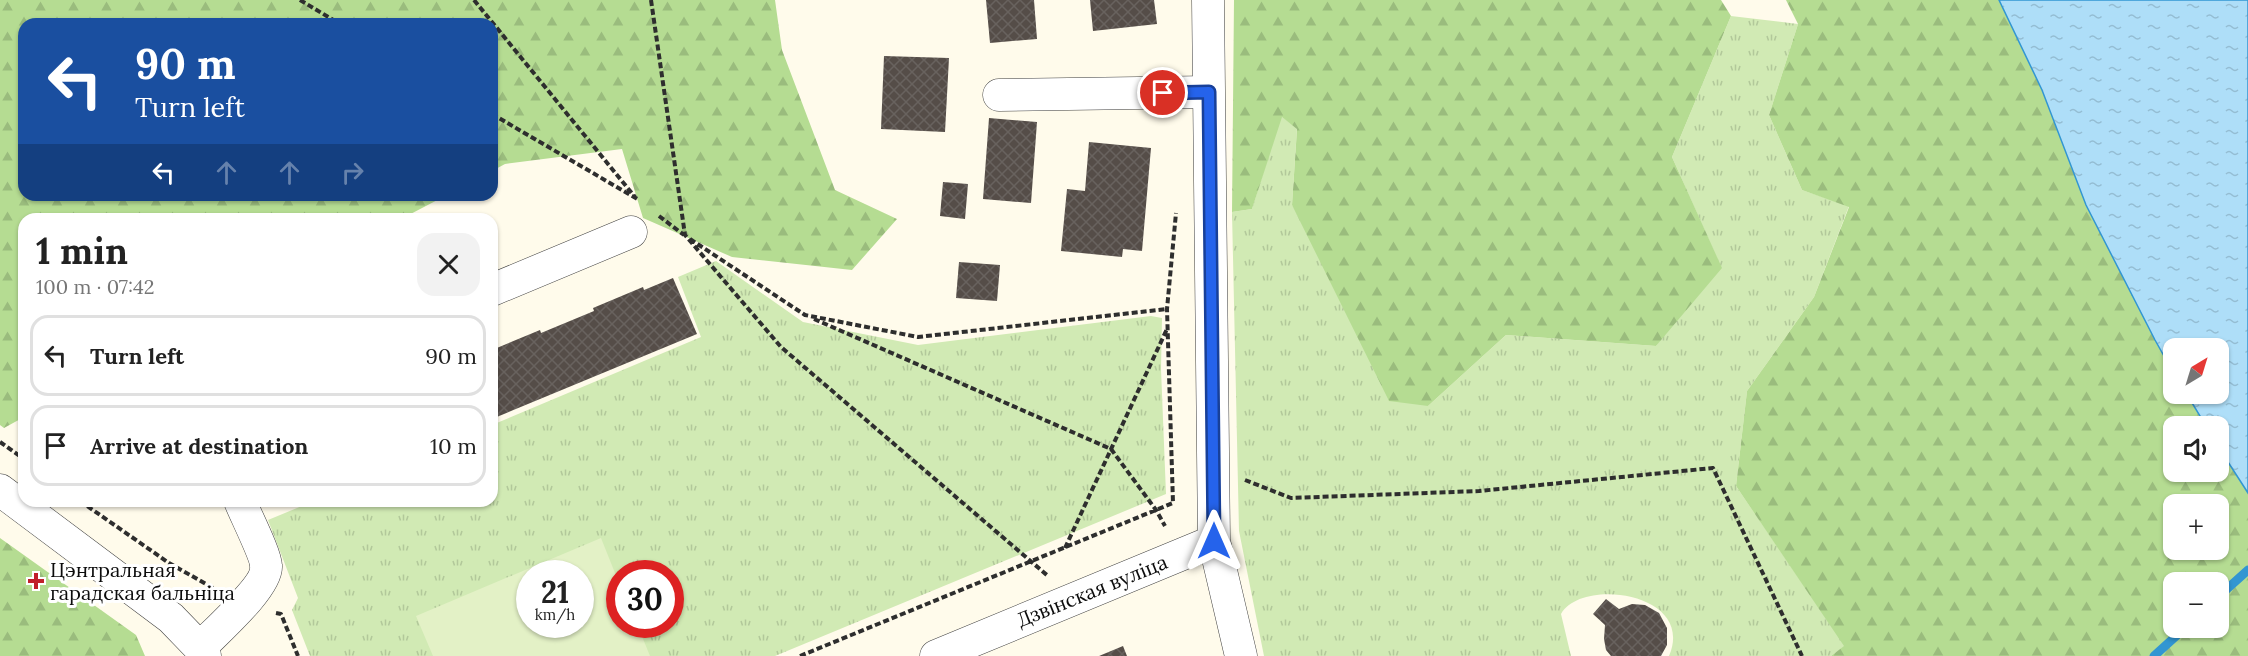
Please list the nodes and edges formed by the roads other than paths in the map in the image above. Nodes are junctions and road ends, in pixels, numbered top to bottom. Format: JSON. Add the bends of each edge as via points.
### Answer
{"nodes":[{"id":1,"x":1208,"y":0,"type":"edge"},
{"id":2,"x":1209,"y":92,"type":"junction"},
{"id":3,"x":999,"y":94,"type":"dead end"},
{"id":4,"x":643,"y":216,"type":"road end"},
{"id":5,"x":498,"y":287,"type":"edge"},
{"id":6,"x":0,"y":490,"type":"edge"},
{"id":7,"x":18,"y":503,"type":"edge"},
{"id":8,"x":23,"y":507,"type":"edge"},
{"id":9,"x":243,"y":507,"type":"edge"},
{"id":10,"x":1214,"y":541,"type":"junction"},
{"id":11,"x":202,"y":652,"type":"edge"},
{"id":12,"x":936,"y":656,"type":"edge"},
{"id":13,"x":1241,"y":656,"type":"edge"}],
"edges":[{"from":1,"to":2,"type":"street"},
{"from":2,"to":3,"type":"street"},
{"from":2,"to":10,"type":"street"},
{"from":4,"to":5,"type":"street"},
{"from":6,"to":7,"type":"street"},
{"from":8,"to":11,"type":"street","via":[[171,618]]},
{"from":9,"to":11,"type":"street","via":[[267,565],[264,579]]},
{"from":10,"to":12,"type":"street","name":"Дзвінская вуліца"},
{"from":10,"to":13,"type":"street"}]}
